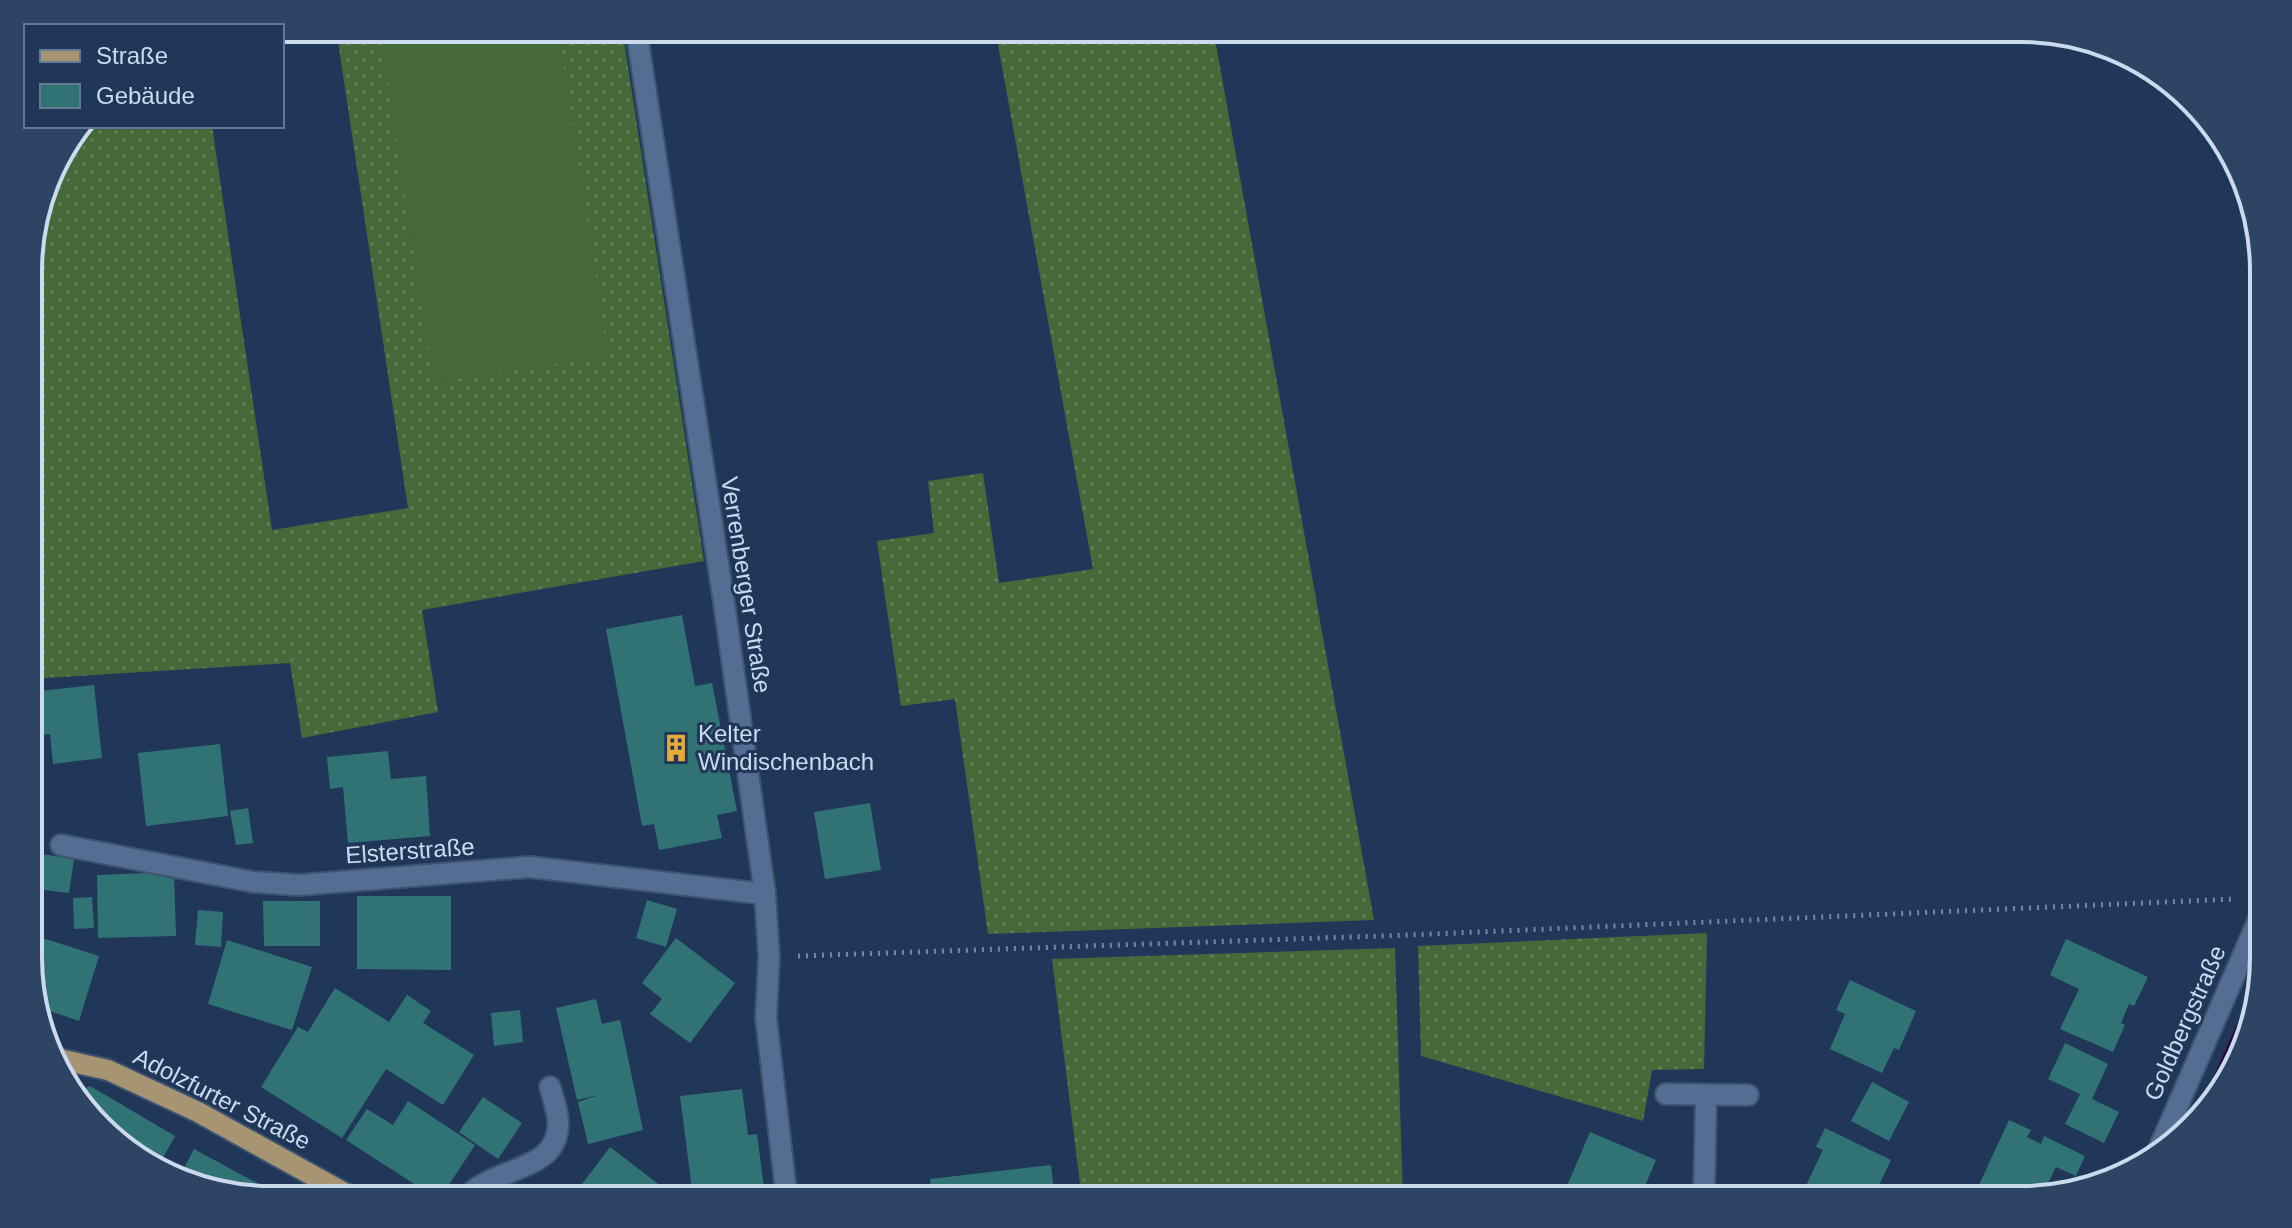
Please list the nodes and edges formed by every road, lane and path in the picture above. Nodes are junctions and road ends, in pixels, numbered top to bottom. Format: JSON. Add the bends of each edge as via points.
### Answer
{"nodes":[{"id":1,"x":638,"y":42,"type":"edge"},
{"id":2,"x":61,"y":845,"type":"dead end"},
{"id":3,"x":765,"y":894,"type":"junction"},
{"id":4,"x":2250,"y":902,"type":"edge"},
{"id":5,"x":2250,"y":917,"type":"edge"},
{"id":6,"x":769,"y":957,"type":"junction"},
{"id":7,"x":67,"y":1061,"type":"edge"},
{"id":8,"x":550,"y":1087,"type":"dead end"},
{"id":9,"x":1666,"y":1094,"type":"dead end"},
{"id":10,"x":1706,"y":1095,"type":"junction"},
{"id":11,"x":1748,"y":1095,"type":"dead end"},
{"id":12,"x":2164,"y":1135,"type":"edge"},
{"id":13,"x":332,"y":1186,"type":"edge"},
{"id":14,"x":480,"y":1186,"type":"edge"},
{"id":15,"x":785,"y":1186,"type":"edge"},
{"id":16,"x":1704,"y":1186,"type":"edge"}],
"edges":[{"from":1,"to":3,"type":"street","name":"Verrenberger Straße"},
{"from":2,"to":3,"type":"street","name":"Elsterstraße","via":[[253,882],[299,885],[530,867]]},
{"from":3,"to":6,"type":"street","name":"Verrenberger Straße"},
{"from":4,"to":6,"type":"path"},
{"from":5,"to":12,"type":"street","name":"Goldbergstraße"},
{"from":6,"to":15,"type":"street","name":"Verrenberger Straße","via":[[766,1018]]},
{"from":7,"to":13,"type":"main road","name":"Adolzfurter Straße","via":[[108,1070],[198,1112]]},
{"from":8,"to":14,"type":"street","via":[[559,1122],[551,1150]]},
{"from":9,"to":10,"type":"street"},
{"from":10,"to":11,"type":"street"},
{"from":10,"to":16,"type":"street"}]}
